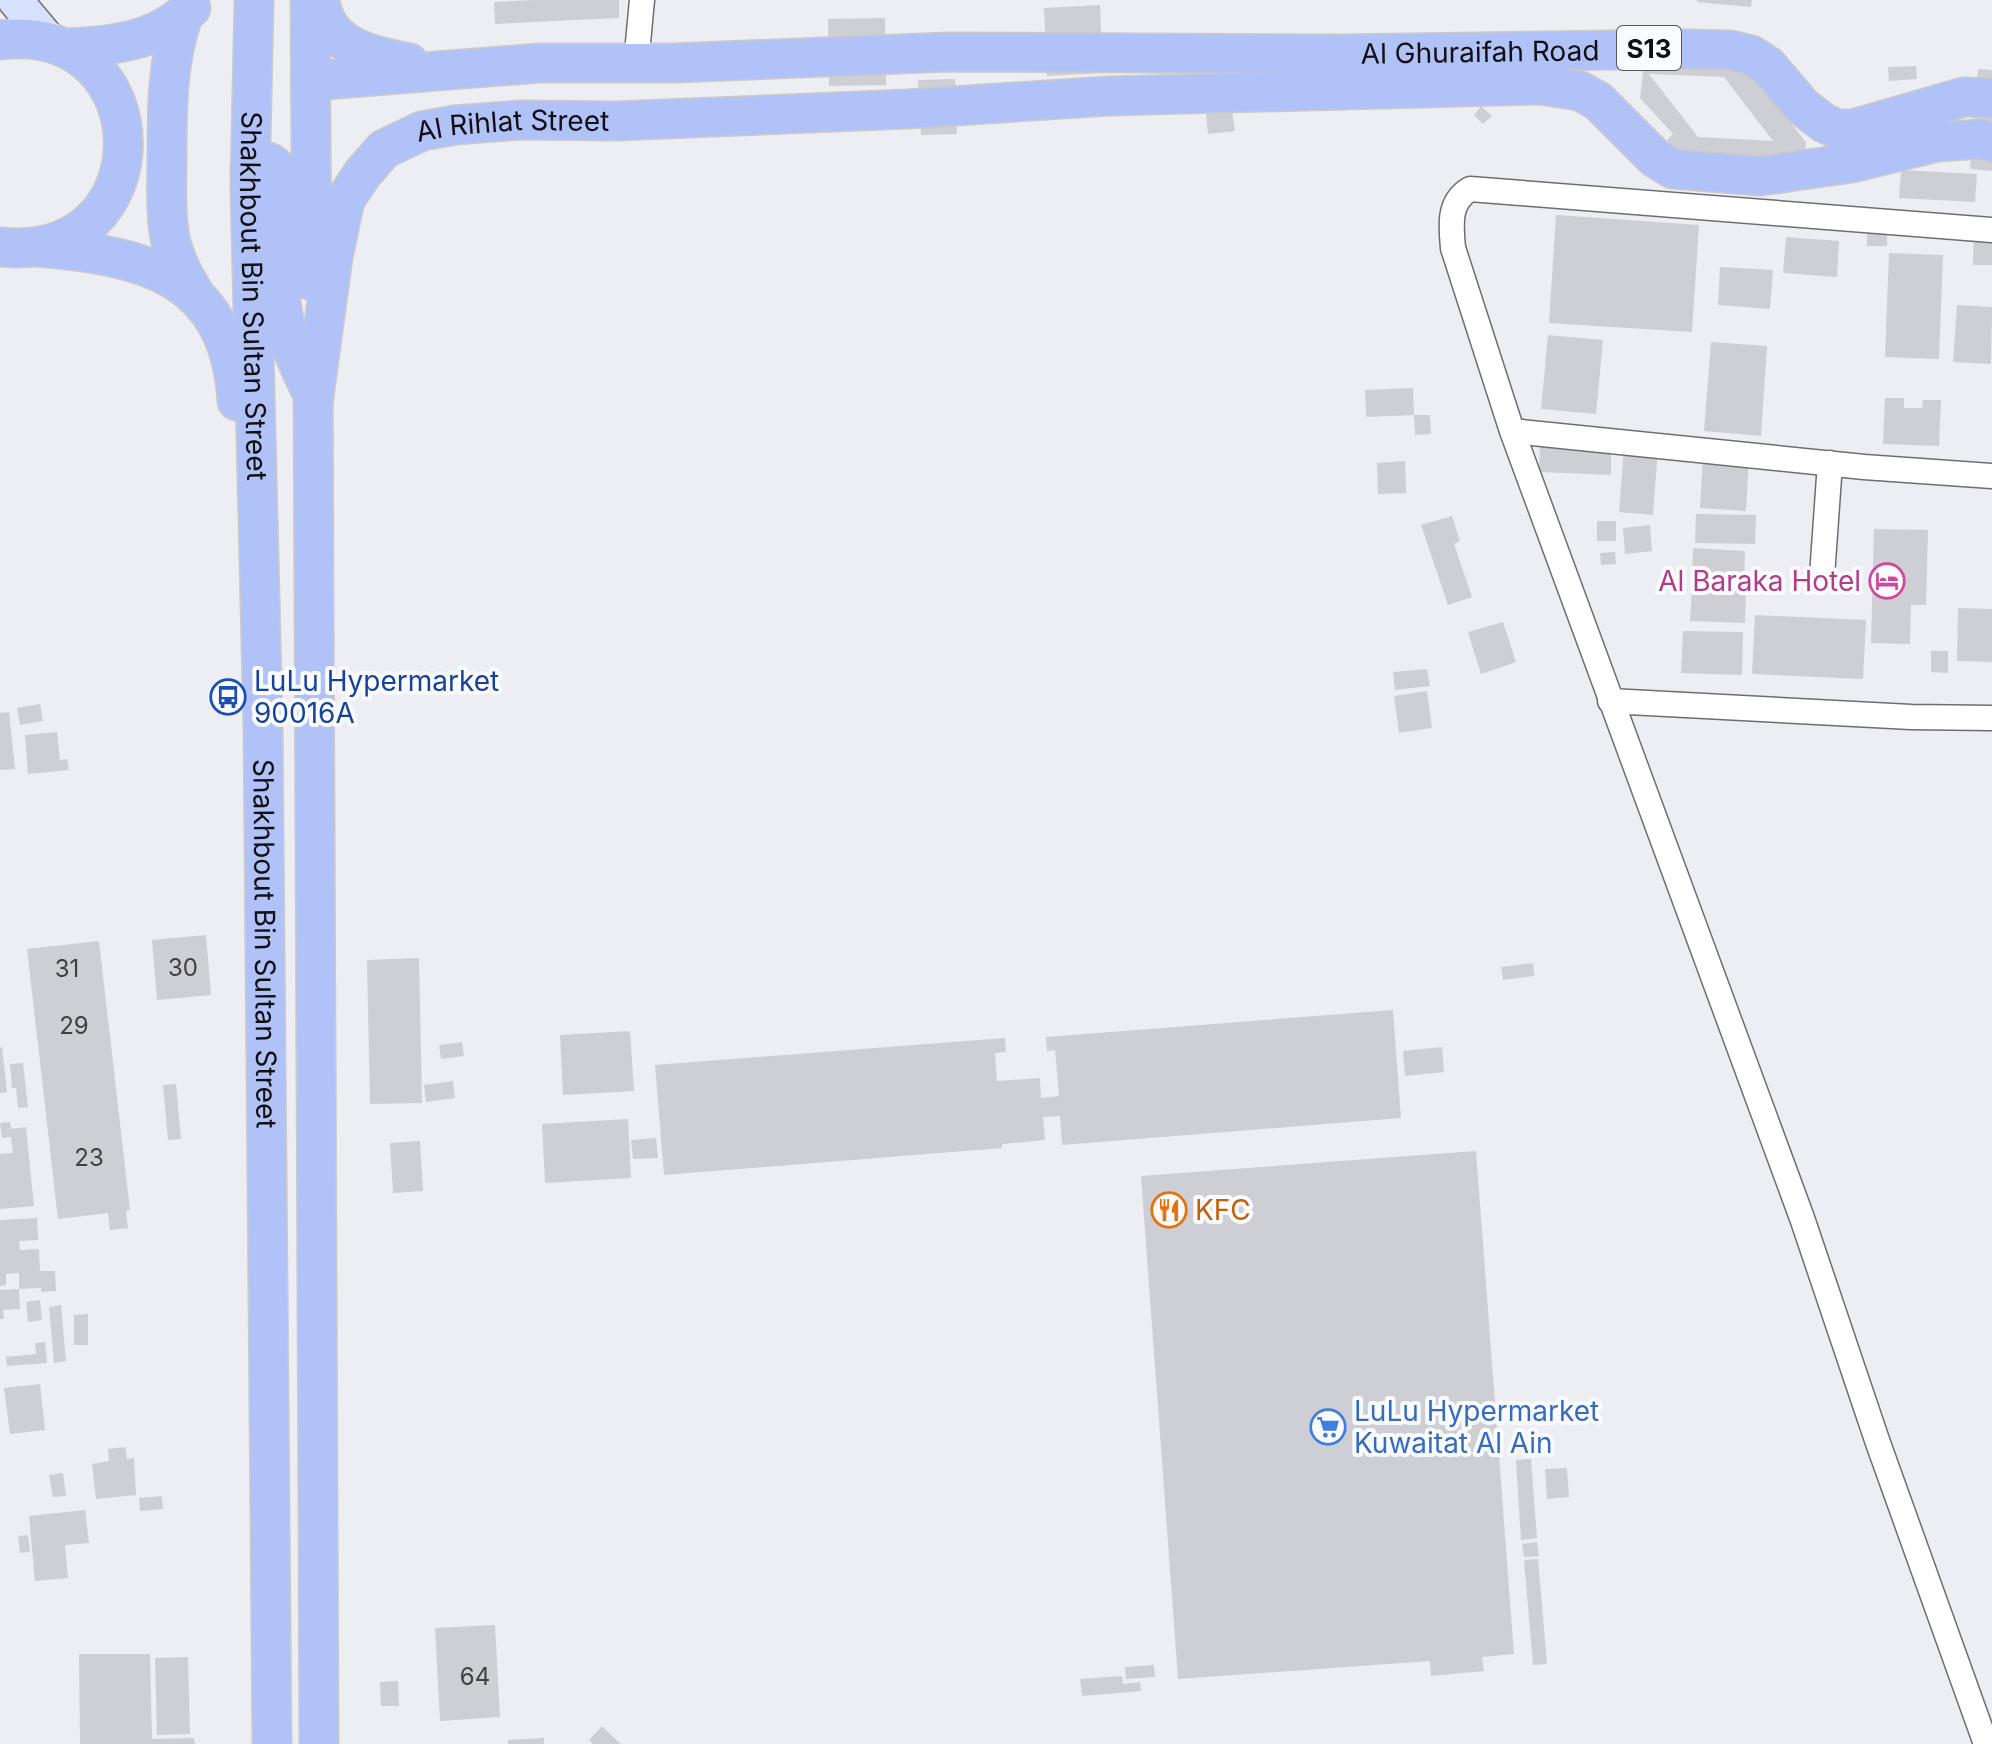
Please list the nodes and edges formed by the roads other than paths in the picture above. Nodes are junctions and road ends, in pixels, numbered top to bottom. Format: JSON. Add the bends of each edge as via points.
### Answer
{"nodes":[{"id":1,"x":15,"y":0,"type":"edge"},
{"id":2,"x":254,"y":0,"type":"edge"},
{"id":3,"x":310,"y":0,"type":"edge"},
{"id":4,"x":320,"y":0,"type":"edge"},
{"id":5,"x":642,"y":0,"type":"edge"},
{"id":6,"x":191,"y":8,"type":"edge"},
{"id":7,"x":0,"y":40,"type":"edge"},
{"id":8,"x":58,"y":45,"type":"junction"},
{"id":9,"x":825,"y":57,"type":"joint"},
{"id":10,"x":625,"y":64,"type":"junction"},
{"id":11,"x":451,"y":70,"type":"junction"},
{"id":12,"x":311,"y":81,"type":"junction"},
{"id":13,"x":1992,"y":98,"type":"edge"},
{"id":14,"x":907,"y":109,"type":"joint"},
{"id":15,"x":616,"y":121,"type":"junction"},
{"id":16,"x":1992,"y":142,"type":"edge"},
{"id":17,"x":250,"y":171,"type":"junction"},
{"id":18,"x":1992,"y":230,"type":"edge"},
{"id":19,"x":0,"y":247,"type":"edge"},
{"id":20,"x":37,"y":247,"type":"junction"},
{"id":21,"x":195,"y":294,"type":"junction"},
{"id":22,"x":314,"y":396,"type":"junction"},
{"id":23,"x":1512,"y":431,"type":"junction"},
{"id":24,"x":1830,"y":463,"type":"junction"},
{"id":25,"x":1992,"y":476,"type":"edge"},
{"id":26,"x":1822,"y":576,"type":"dead end"},
{"id":27,"x":1610,"y":701,"type":"junction"},
{"id":28,"x":1992,"y":718,"type":"edge"},
{"id":29,"x":263,"y":724,"type":"junction"},
{"id":30,"x":272,"y":1744,"type":"edge"},
{"id":31,"x":319,"y":1744,"type":"edge"},
{"id":32,"x":1986,"y":1744,"type":"edge"}],
"edges":[{"from":1,"to":8,"type":"main road"},
{"from":2,"to":17,"type":"main road","name":"Shakhbout Bin Sultan Street"},
{"from":3,"to":12,"type":"main road","name":"Shakhbout Bin Sultan Street"},
{"from":4,"to":11,"type":"main road","via":[[328,27],[348,45]]},
{"from":5,"to":10,"type":"street"},
{"from":6,"to":8,"type":"main road","via":[[138,40]]},
{"from":6,"to":21,"type":"main road","via":[[169,68],[166,202],[170,239],[181,273]]},
{"from":7,"to":8,"type":"main road"},
{"from":8,"to":20,"type":"main road","via":[[98,72],[119,107],[123,168],[92,221],[57,242]]},
{"from":9,"to":10,"type":"main road","name":"Al Rihlat Street"},
{"from":9,"to":13,"type":"main road","name":"Al Ghuraifah Road","number":"S13","via":[[948,52],[1730,50],[1768,66],[1803,107],[1837,129],[1964,97]]},
{"from":10,"to":11,"type":"main road","name":"Al Rihlat Street"},
{"from":10,"to":15,"type":"main road"},
{"from":11,"to":12,"type":"main road","name":"Al Rihlat Street"},
{"from":12,"to":22,"type":"main road","name":"Shakhbout Bin Sultan Street"},
{"from":14,"to":15,"type":"main road","name":"Al Rihlat Street"},
{"from":14,"to":16,"type":"main road","name":"Al Ghuraifah Road","number":"S13","via":[[1109,96],[1561,87],[1598,101],[1673,169],[1760,176],[1851,163],[1937,142]]},
{"from":15,"to":22,"type":"main road","name":"Al Rihlat Street","via":[[455,125],[422,131],[384,149],[345,200]]},
{"from":17,"to":22,"type":"main road","via":[[264,161],[279,172],[284,317],[300,371]]},
{"from":17,"to":29,"type":"main road","name":"Shakhbout Bin Sultan Street"},
{"from":18,"to":23,"type":"street","via":[[1470,189],[1455,203],[1453,248]]},
{"from":19,"to":20,"type":"main road"},
{"from":20,"to":21,"type":"main road","via":[[117,256],[168,275]]},
{"from":21,"to":29,"type":"main road","via":[[221,331],[235,369],[242,671],[249,703]]},
{"from":22,"to":31,"type":"main road","name":"Shakhbout Bin Sultan Street"},
{"from":23,"to":24,"type":"street"},
{"from":23,"to":27,"type":"street"},
{"from":24,"to":25,"type":"street"},
{"from":24,"to":26,"type":"street"},
{"from":27,"to":28,"type":"street"},
{"from":27,"to":32,"type":"street","via":[[1802,1218]]},
{"from":29,"to":30,"type":"main road","name":"Shakhbout Bin Sultan Street"}]}
